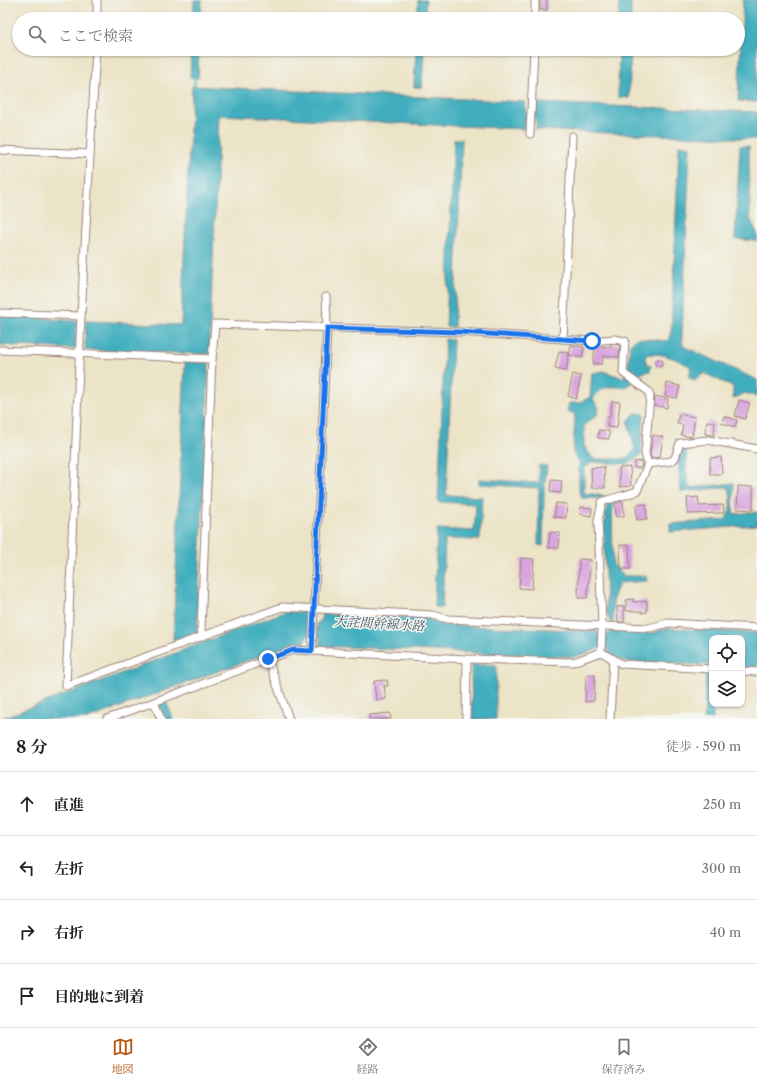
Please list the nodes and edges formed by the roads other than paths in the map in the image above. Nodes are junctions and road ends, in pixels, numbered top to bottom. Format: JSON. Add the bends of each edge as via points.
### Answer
{"nodes":[{"id":1,"x":97,"y":0,"type":"edge"},
{"id":2,"x":535,"y":0,"type":"edge"},
{"id":3,"x":97,"y":12,"type":"edge"},
{"id":4,"x":535,"y":12,"type":"edge"},
{"id":5,"x":96,"y":56,"type":"edge"},
{"id":6,"x":534,"y":56,"type":"edge"},
{"id":7,"x":530,"y":134,"type":"dead end"},
{"id":8,"x":572,"y":136,"type":"dead end"},
{"id":9,"x":0,"y":150,"type":"edge"},
{"id":10,"x":90,"y":154,"type":"junction"},
{"id":11,"x":326,"y":296,"type":"dead end"},
{"id":12,"x":0,"y":313,"type":"edge"},
{"id":13,"x":81,"y":316,"type":"junction"},
{"id":14,"x":327,"y":328,"type":"junction"},
{"id":15,"x":563,"y":339,"type":"junction"},
{"id":16,"x":0,"y":350,"type":"edge"},
{"id":17,"x":80,"y":354,"type":"junction"},
{"id":18,"x":212,"y":359,"type":"junction"},
{"id":19,"x":757,"y":449,"type":"edge"},
{"id":20,"x":648,"y":464,"type":"junction"},
{"id":21,"x":314,"y":608,"type":"junction"},
{"id":22,"x":757,"y":628,"type":"edge"},
{"id":23,"x":602,"y":630,"type":"junction"},
{"id":24,"x":203,"y":636,"type":"junction"},
{"id":25,"x":312,"y":651,"type":"junction"},
{"id":26,"x":601,"y":652,"type":"junction"},
{"id":27,"x":268,"y":659,"type":"junction"},
{"id":28,"x":467,"y":659,"type":"junction"},
{"id":29,"x":613,"y":659,"type":"junction"},
{"id":30,"x":709,"y":669,"type":"edge"},
{"id":31,"x":745,"y":671,"type":"edge"},
{"id":32,"x":757,"y":672,"type":"edge"},
{"id":33,"x":154,"y":702,"type":"junction"},
{"id":34,"x":107,"y":719,"type":"edge"},
{"id":35,"x":160,"y":719,"type":"edge"},
{"id":36,"x":289,"y":719,"type":"edge"},
{"id":37,"x":466,"y":719,"type":"edge"},
{"id":38,"x":610,"y":719,"type":"edge"}],
"edges":[{"from":1,"to":3,"type":"street"},
{"from":2,"to":4,"type":"street"},
{"from":5,"to":10,"type":"street"},
{"from":6,"to":7,"type":"street"},
{"from":8,"to":15,"type":"street"},
{"from":9,"to":10,"type":"street"},
{"from":10,"to":13,"type":"street"},
{"from":11,"to":14,"type":"street"},
{"from":12,"to":13,"type":"street"},
{"from":13,"to":17,"type":"street"},
{"from":14,"to":15,"type":"street","via":[[459,332]]},
{"from":14,"to":18,"type":"street","via":[[215,324]]},
{"from":14,"to":21,"type":"street"},
{"from":15,"to":20,"type":"street","via":[[626,341],[623,373],[648,391],[650,396],[645,454]]},
{"from":16,"to":17,"type":"street"},
{"from":17,"to":18,"type":"street"},
{"from":17,"to":24,"type":"street","via":[[66,686]]},
{"from":18,"to":24,"type":"street","via":[[201,630]]},
{"from":19,"to":20,"type":"street","via":[[708,440],[680,443],[672,461]]},
{"from":20,"to":23,"type":"street","via":[[637,491],[602,502],[598,520]]},
{"from":21,"to":23,"type":"street","via":[[433,615],[448,619]]},
{"from":21,"to":24,"type":"street","via":[[282,607]]},
{"from":21,"to":25,"type":"street"},
{"from":22,"to":23,"type":"street","via":[[668,623],[649,628]]},
{"from":23,"to":26,"type":"street"},
{"from":25,"to":27,"type":"street","via":[[293,650]]},
{"from":25,"to":28,"type":"street"},
{"from":26,"to":28,"type":"street","via":[[574,662]]},
{"from":26,"to":29,"type":"street"},
{"from":27,"to":33,"type":"street"},
{"from":27,"to":36,"type":"street"},
{"from":28,"to":37,"type":"street"},
{"from":29,"to":30,"type":"street","via":[[622,664]]},
{"from":29,"to":38,"type":"street"},
{"from":31,"to":32,"type":"street"},
{"from":33,"to":34,"type":"street"},
{"from":33,"to":35,"type":"street"}]}
